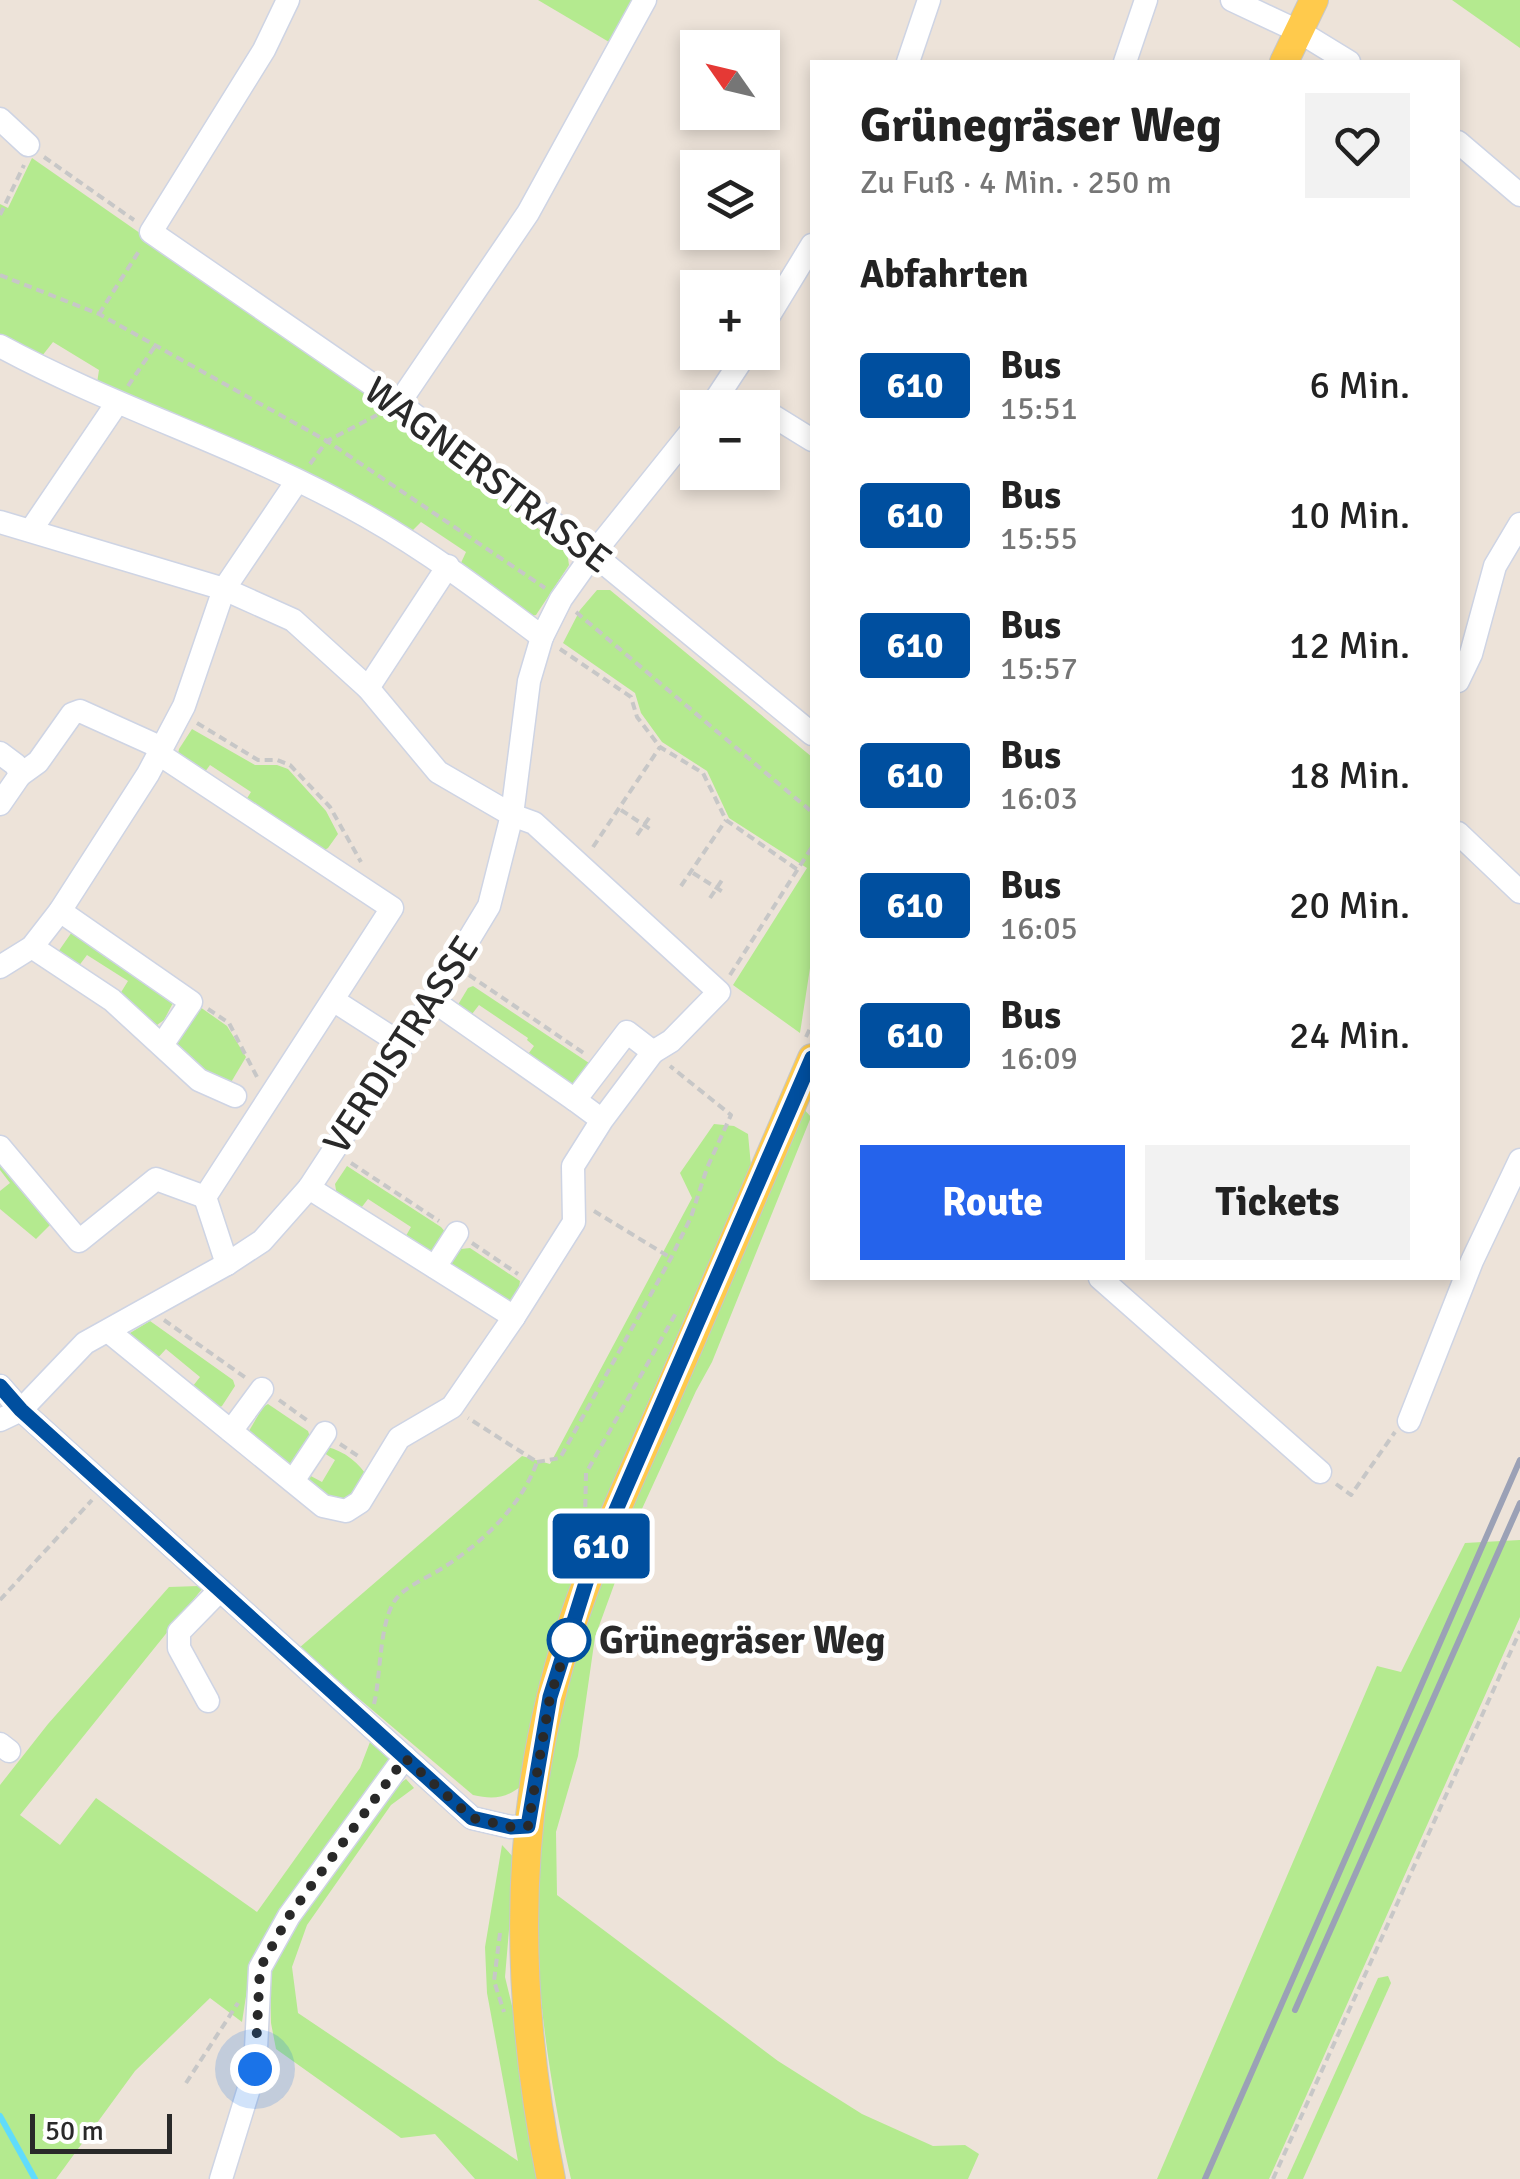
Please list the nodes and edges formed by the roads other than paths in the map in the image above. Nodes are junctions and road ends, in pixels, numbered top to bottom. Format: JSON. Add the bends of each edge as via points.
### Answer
{"nodes":[{"id":1,"x":288,"y":0,"type":"edge"},
{"id":2,"x":645,"y":0,"type":"edge"},
{"id":3,"x":929,"y":0,"type":"edge"},
{"id":4,"x":1146,"y":0,"type":"edge"},
{"id":5,"x":1232,"y":0,"type":"edge"},
{"id":6,"x":1314,"y":0,"type":"edge"},
{"id":7,"x":1300,"y":32,"type":"junction"},
{"id":8,"x":909,"y":60,"type":"edge"},
{"id":9,"x":1126,"y":60,"type":"edge"},
{"id":10,"x":1285,"y":60,"type":"edge"},
{"id":11,"x":1346,"y":60,"type":"edge"},
{"id":12,"x":0,"y":119,"type":"edge"},
{"id":13,"x":1460,"y":144,"type":"edge"},
{"id":14,"x":28,"y":145,"type":"road end"},
{"id":15,"x":1520,"y":195,"type":"edge"},
{"id":16,"x":810,"y":249,"type":"edge"},
{"id":17,"x":780,"y":298,"type":"edge"},
{"id":18,"x":0,"y":346,"type":"edge"},
{"id":19,"x":736,"y":370,"type":"edge"},
{"id":20,"x":727,"y":386,"type":"junction"},
{"id":21,"x":724,"y":390,"type":"edge"},
{"id":22,"x":733,"y":390,"type":"edge"},
{"id":23,"x":117,"y":403,"type":"junction"},
{"id":24,"x":399,"y":404,"type":"junction"},
{"id":25,"x":780,"y":420,"type":"edge"},
{"id":26,"x":810,"y":439,"type":"edge"},
{"id":27,"x":680,"y":445,"type":"edge"},
{"id":28,"x":297,"y":481,"type":"junction"},
{"id":29,"x":0,"y":522,"type":"edge"},
{"id":30,"x":1520,"y":524,"type":"edge"},
{"id":31,"x":31,"y":530,"type":"junction"},
{"id":32,"x":594,"y":554,"type":"junction"},
{"id":33,"x":448,"y":566,"type":"junction"},
{"id":34,"x":224,"y":589,"type":"junction"},
{"id":35,"x":542,"y":637,"type":"junction"},
{"id":36,"x":1460,"y":677,"type":"edge"},
{"id":37,"x":368,"y":688,"type":"junction"},
{"id":38,"x":810,"y":732,"type":"edge"},
{"id":39,"x":161,"y":751,"type":"junction"},
{"id":40,"x":0,"y":753,"type":"edge"},
{"id":41,"x":20,"y":775,"type":"junction"},
{"id":42,"x":0,"y":804,"type":"edge"},
{"id":43,"x":512,"y":815,"type":"junction"},
{"id":44,"x":1460,"y":835,"type":"edge"},
{"id":45,"x":1520,"y":892,"type":"edge"},
{"id":46,"x":60,"y":911,"type":"junction"},
{"id":47,"x":32,"y":946,"type":"junction"},
{"id":48,"x":0,"y":967,"type":"edge"},
{"id":49,"x":333,"y":1000,"type":"junction"},
{"id":50,"x":432,"y":1000,"type":"junction"},
{"id":51,"x":162,"y":1045,"type":"junction"},
{"id":52,"x":402,"y":1045,"type":"junction"},
{"id":53,"x":653,"y":1052,"type":"junction"},
{"id":54,"x":810,"y":1063,"type":"edge"},
{"id":55,"x":235,"y":1096,"type":"dead end"},
{"id":56,"x":575,"y":1100,"type":"junction"},
{"id":57,"x":602,"y":1120,"type":"junction"},
{"id":58,"x":0,"y":1147,"type":"edge"},
{"id":59,"x":1520,"y":1160,"type":"edge"},
{"id":60,"x":309,"y":1188,"type":"junction"},
{"id":61,"x":205,"y":1197,"type":"junction"},
{"id":62,"x":457,"y":1234,"type":"road end"},
{"id":63,"x":1465,"y":1254,"type":"edge"},
{"id":64,"x":227,"y":1264,"type":"junction"},
{"id":65,"x":435,"y":1267,"type":"junction"},
{"id":66,"x":1102,"y":1280,"type":"edge"},
{"id":67,"x":1456,"y":1280,"type":"edge"},
{"id":68,"x":514,"y":1317,"type":"junction"},
{"id":69,"x":108,"y":1331,"type":"junction"},
{"id":70,"x":0,"y":1386,"type":"edge"},
{"id":71,"x":262,"y":1388,"type":"dead end"},
{"id":72,"x":10,"y":1415,"type":"edge"},
{"id":73,"x":1410,"y":1421,"type":"road end"},
{"id":74,"x":231,"y":1431,"type":"junction"},
{"id":75,"x":325,"y":1433,"type":"dead end"},
{"id":76,"x":1320,"y":1472,"type":"road end"},
{"id":77,"x":293,"y":1482,"type":"junction"},
{"id":78,"x":220,"y":1590,"type":"junction"},
{"id":79,"x":208,"y":1701,"type":"dead end"},
{"id":80,"x":405,"y":1758,"type":"junction"},
{"id":81,"x":528,"y":1826,"type":"junction"},
{"id":82,"x":221,"y":2179,"type":"edge"},
{"id":83,"x":551,"y":2179,"type":"edge"}],
"edges":[{"from":1,"to":24,"type":"street","name":"WAGNERSTRASSE","via":[[152,232]]},
{"from":2,"to":24,"type":"street","via":[[528,213]]},
{"from":3,"to":8,"type":"street"},
{"from":4,"to":9,"type":"street"},
{"from":5,"to":7,"type":"street"},
{"from":6,"to":7,"type":"main road"},
{"from":7,"to":10,"type":"main road"},
{"from":7,"to":11,"type":"street"},
{"from":12,"to":14,"type":"street"},
{"from":13,"to":15,"type":"street"},
{"from":16,"to":17,"type":"street"},
{"from":18,"to":23,"type":"street"},
{"from":19,"to":20,"type":"street"},
{"from":20,"to":21,"type":"street"},
{"from":20,"to":22,"type":"street"},
{"from":23,"to":28,"type":"street"},
{"from":23,"to":31,"type":"street"},
{"from":24,"to":32,"type":"street","name":"WAGNERSTRASSE"},
{"from":25,"to":26,"type":"street"},
{"from":27,"to":32,"type":"street","name":"VERDISTRASSE"},
{"from":28,"to":33,"type":"street"},
{"from":28,"to":34,"type":"street"},
{"from":29,"to":31,"type":"street"},
{"from":30,"to":36,"type":"street","via":[[1495,566]]},
{"from":31,"to":34,"type":"street"},
{"from":32,"to":35,"type":"street","name":"VERDISTRASSE"},
{"from":32,"to":38,"type":"street","name":"WAGNERSTRASSE"},
{"from":33,"to":35,"type":"street"},
{"from":33,"to":37,"type":"street"},
{"from":34,"to":37,"type":"street","via":[[293,620]]},
{"from":34,"to":39,"type":"street"},
{"from":35,"to":43,"type":"street","name":"VERDISTRASSE","via":[[529,680]]},
{"from":37,"to":43,"type":"street","via":[[438,772]]},
{"from":39,"to":41,"type":"street","via":[[80,711]]},
{"from":39,"to":46,"type":"street"},
{"from":39,"to":49,"type":"street","via":[[392,908]]},
{"from":40,"to":41,"type":"street"},
{"from":41,"to":42,"type":"street"},
{"from":43,"to":50,"type":"street","name":"VERDISTRASSE","via":[[489,906]]},
{"from":43,"to":53,"type":"street","via":[[534,823],[719,992]]},
{"from":44,"to":45,"type":"street"},
{"from":46,"to":47,"type":"street"},
{"from":46,"to":51,"type":"street","via":[[190,1002]]},
{"from":47,"to":48,"type":"street"},
{"from":47,"to":51,"type":"street","via":[[112,1000]]},
{"from":49,"to":52,"type":"street"},
{"from":49,"to":61,"type":"street"},
{"from":50,"to":52,"type":"street","name":"VERDISTRASSE"},
{"from":50,"to":56,"type":"street"},
{"from":51,"to":55,"type":"street","via":[[199,1080]]},
{"from":52,"to":60,"type":"street","name":"VERDISTRASSE"},
{"from":53,"to":56,"type":"street","via":[[627,1032]]},
{"from":53,"to":57,"type":"street"},
{"from":54,"to":81,"type":"main road","via":[[590,1570],[550,1697]]},
{"from":56,"to":57,"type":"street"},
{"from":57,"to":68,"type":"street","via":[[573,1166],[574,1222]]},
{"from":58,"to":61,"type":"street","via":[[80,1241],[156,1179]]},
{"from":59,"to":63,"type":"street"},
{"from":60,"to":64,"type":"street","name":"VERDISTRASSE","via":[[262,1241]]},
{"from":60,"to":65,"type":"street"},
{"from":61,"to":64,"type":"street"},
{"from":62,"to":65,"type":"street"},
{"from":64,"to":69,"type":"street","name":"VERDISTRASSE"},
{"from":65,"to":68,"type":"street"},
{"from":66,"to":76,"type":"street"},
{"from":67,"to":73,"type":"street"},
{"from":68,"to":77,"type":"street","via":[[452,1407],[399,1438],[360,1502],[346,1510],[324,1506]]},
{"from":69,"to":72,"type":"street","name":"VERDISTRASSE","via":[[85,1343]]},
{"from":69,"to":74,"type":"street"},
{"from":70,"to":72,"type":"street"},
{"from":71,"to":74,"type":"street"},
{"from":72,"to":78,"type":"street","via":[[105,1486]]},
{"from":74,"to":77,"type":"street"},
{"from":75,"to":77,"type":"street"},
{"from":78,"to":79,"type":"street","via":[[180,1632],[180,1648]]},
{"from":78,"to":80,"type":"street"},
{"from":80,"to":81,"type":"street","via":[[472,1818]]},
{"from":80,"to":82,"type":"street","via":[[289,1916],[260,1968],[255,2069]]},
{"from":81,"to":83,"type":"main road","via":[[527,2014]]}]}
